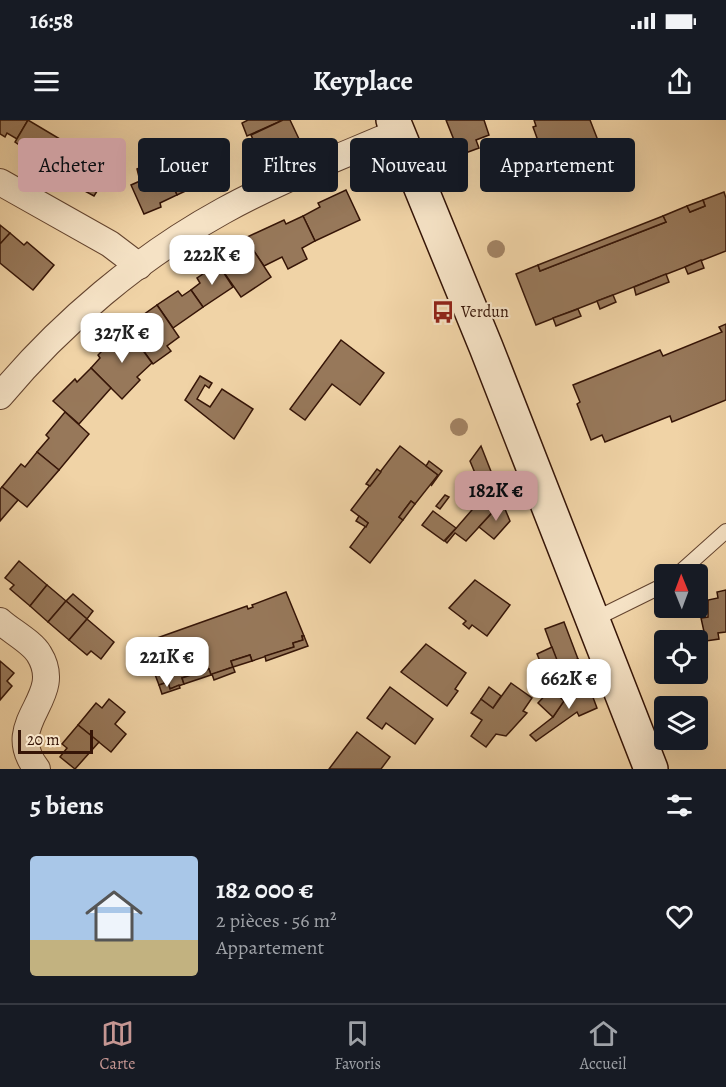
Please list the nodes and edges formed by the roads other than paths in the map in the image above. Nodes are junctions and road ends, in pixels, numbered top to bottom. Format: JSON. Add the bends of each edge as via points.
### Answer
{"nodes":[{"id":1,"x":395,"y":126,"type":"edge"},
{"id":2,"x":0,"y":182,"type":"edge"},
{"id":3,"x":139,"y":266,"type":"junction"},
{"id":4,"x":0,"y":396,"type":"edge"},
{"id":5,"x":726,"y":531,"type":"edge"},
{"id":6,"x":689,"y":564,"type":"edge"},
{"id":7,"x":654,"y":590,"type":"edge"},
{"id":8,"x":593,"y":620,"type":"junction"},
{"id":9,"x":0,"y":621,"type":"edge"},
{"id":10,"x":37,"y":769,"type":"edge"},
{"id":11,"x":651,"y":769,"type":"edge"}],
"edges":[{"from":1,"to":3,"type":"street","via":[[253,195]]},
{"from":1,"to":8,"type":"main road"},
{"from":2,"to":3,"type":"street","via":[[110,244]]},
{"from":3,"to":4,"type":"street","via":[[49,341]]},
{"from":5,"to":6,"type":"lane"},
{"from":7,"to":8,"type":"lane"},
{"from":8,"to":11,"type":"main road"},
{"from":9,"to":10,"type":"street","via":[[39,653],[45,670],[44,685],[21,717],[17,733],[21,750]]}]}
